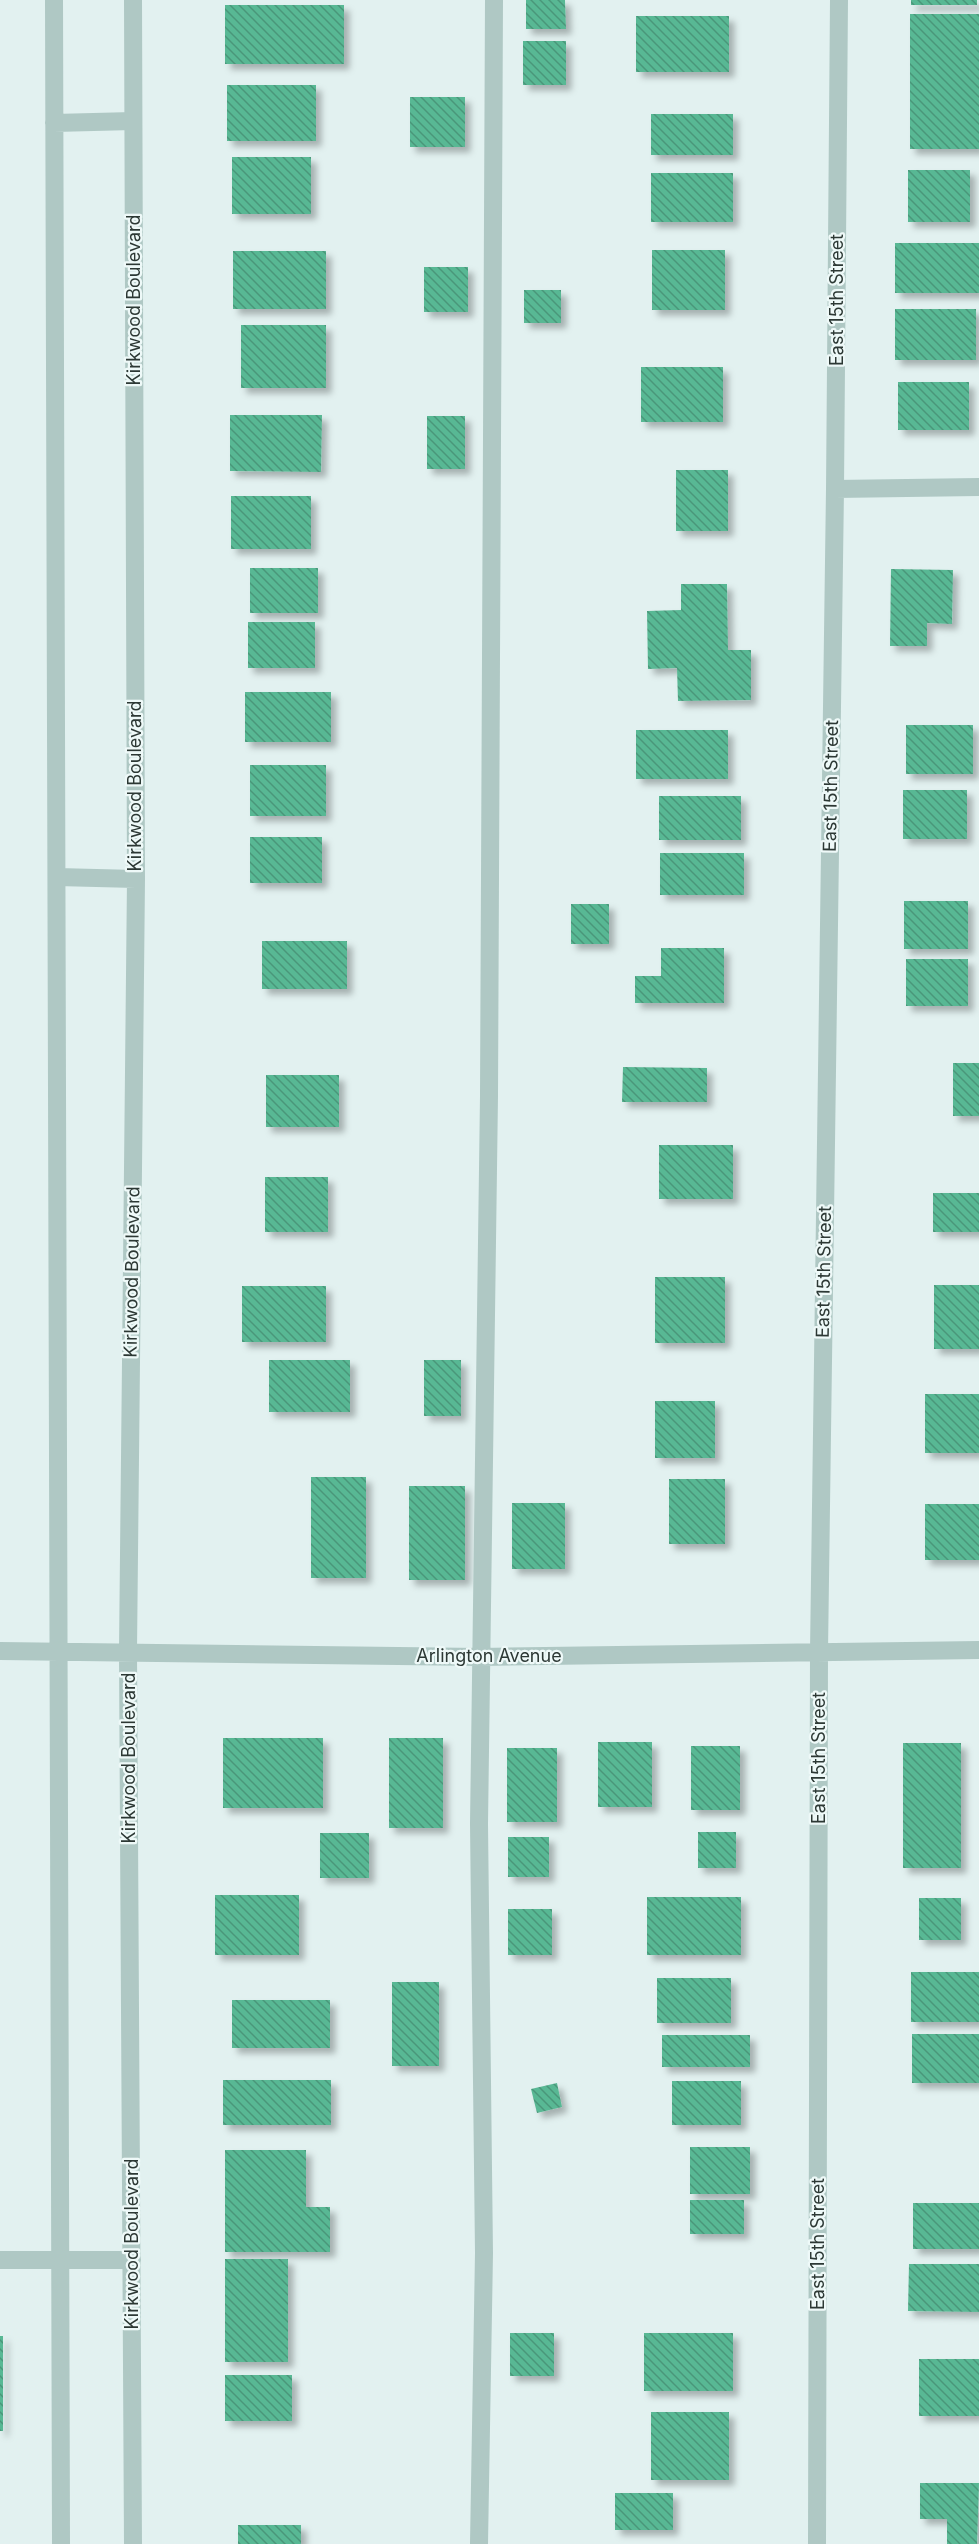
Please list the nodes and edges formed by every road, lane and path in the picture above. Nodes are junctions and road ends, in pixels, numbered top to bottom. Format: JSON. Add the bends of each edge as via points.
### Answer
{"nodes":[{"id":1,"x":54,"y":0,"type":"edge"},
{"id":2,"x":133,"y":0,"type":"edge"},
{"id":3,"x":494,"y":0,"type":"edge"},
{"id":4,"x":839,"y":0,"type":"edge"},
{"id":5,"x":133,"y":121,"type":"junction"},
{"id":6,"x":54,"y":123,"type":"junction"},
{"id":7,"x":979,"y":487,"type":"edge"},
{"id":8,"x":836,"y":489,"type":"junction"},
{"id":9,"x":57,"y":877,"type":"junction"},
{"id":10,"x":136,"y":879,"type":"junction"},
{"id":11,"x":979,"y":1650,"type":"edge"},
{"id":12,"x":0,"y":1651,"type":"edge"},
{"id":13,"x":128,"y":1652,"type":"junction"},
{"id":14,"x":819,"y":1652,"type":"junction"},
{"id":15,"x":58,"y":1653,"type":"junction"},
{"id":16,"x":480,"y":1657,"type":"junction"},
{"id":17,"x":0,"y":2260,"type":"edge"},
{"id":18,"x":132,"y":2260,"type":"junction"},
{"id":19,"x":62,"y":2261,"type":"junction"},
{"id":20,"x":61,"y":2544,"type":"edge"},
{"id":21,"x":133,"y":2544,"type":"edge"},
{"id":22,"x":479,"y":2544,"type":"edge"},
{"id":23,"x":817,"y":2544,"type":"edge"}],
"edges":[{"from":1,"to":6,"type":"street"},
{"from":2,"to":5,"type":"street","name":"Kirkwood Boulevard"},
{"from":3,"to":16,"type":"street","via":[[489,1096]]},
{"from":4,"to":8,"type":"street","name":"East 15th Street"},
{"from":5,"to":6,"type":"street"},
{"from":5,"to":10,"type":"street","name":"Kirkwood Boulevard"},
{"from":6,"to":9,"type":"street"},
{"from":7,"to":8,"type":"street"},
{"from":8,"to":14,"type":"street","name":"East 15th Street"},
{"from":9,"to":10,"type":"street"},
{"from":9,"to":15,"type":"street"},
{"from":10,"to":13,"type":"street","name":"Kirkwood Boulevard"},
{"from":11,"to":14,"type":"street","name":"Arlington Avenue"},
{"from":12,"to":15,"type":"street","name":"Arlington Avenue"},
{"from":13,"to":15,"type":"street","name":"Arlington Avenue"},
{"from":13,"to":16,"type":"street","name":"Arlington Avenue"},
{"from":13,"to":18,"type":"street","name":"Kirkwood Boulevard"},
{"from":14,"to":16,"type":"street","name":"Arlington Avenue"},
{"from":14,"to":23,"type":"street","name":"East 15th Street"},
{"from":15,"to":19,"type":"street"},
{"from":16,"to":22,"type":"street","via":[[484,2253]]},
{"from":17,"to":19,"type":"street"},
{"from":18,"to":19,"type":"street"},
{"from":18,"to":21,"type":"street","name":"Kirkwood Boulevard"},
{"from":19,"to":20,"type":"street"}]}
